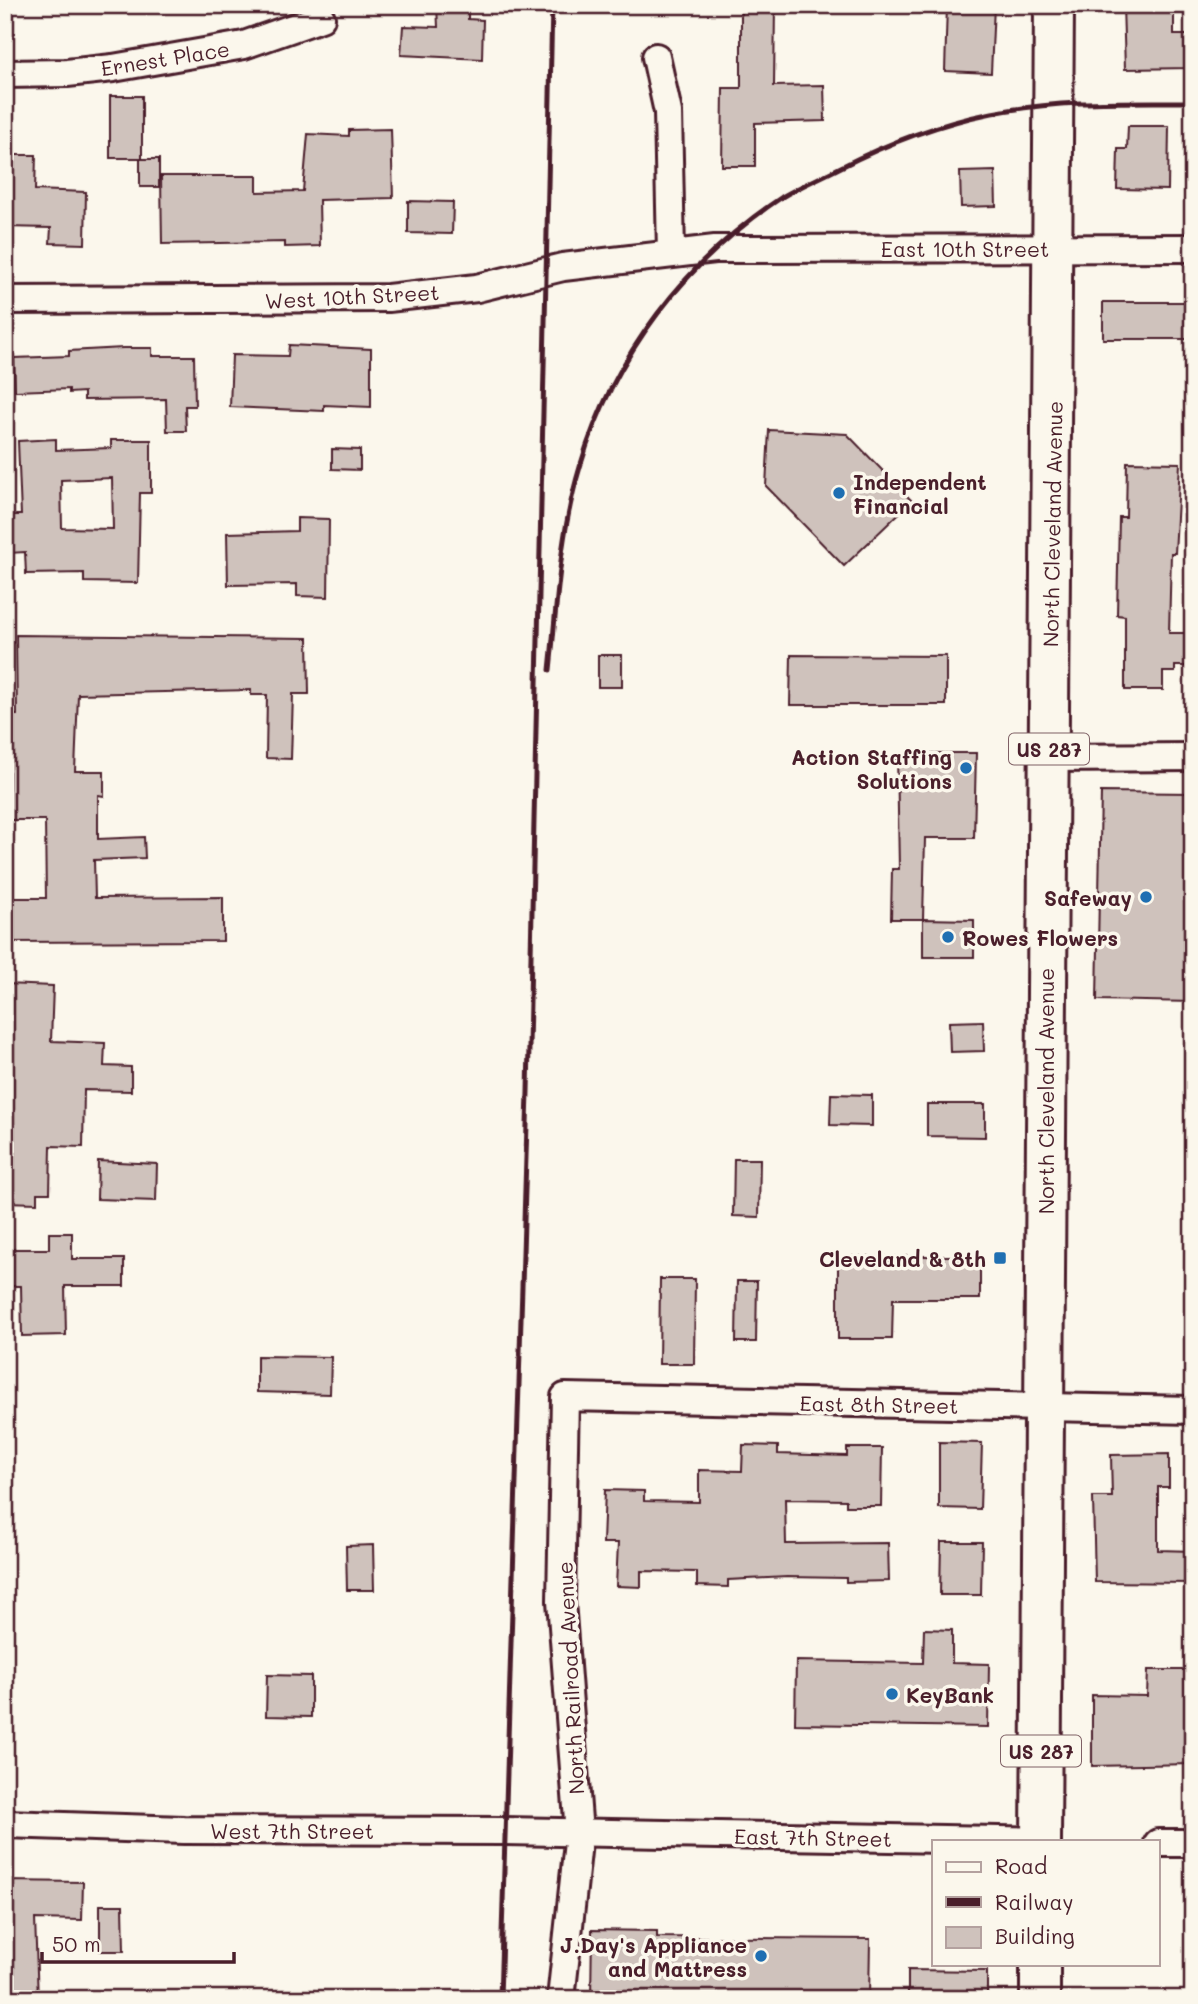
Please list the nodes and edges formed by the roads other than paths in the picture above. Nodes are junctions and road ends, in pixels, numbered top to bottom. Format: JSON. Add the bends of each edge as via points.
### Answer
{"nodes":[{"id":1,"x":1054,"y":5,"type":"edge"},
{"id":2,"x":321,"y":18,"type":"dead end"},
{"id":3,"x":656,"y":58,"type":"dead end"},
{"id":4,"x":5,"y":74,"type":"edge"},
{"id":5,"x":737,"y":248,"type":"joint"},
{"id":6,"x":1054,"y":248,"type":"junction"},
{"id":7,"x":1193,"y":248,"type":"edge"},
{"id":8,"x":671,"y":253,"type":"junction"},
{"id":9,"x":5,"y":300,"type":"edge"},
{"id":10,"x":1193,"y":757,"type":"edge"},
{"id":11,"x":1049,"y":758,"type":"junction"},
{"id":12,"x":565,"y":1397,"type":"joint"},
{"id":13,"x":1042,"y":1408,"type":"junction"},
{"id":14,"x":1193,"y":1410,"type":"edge"},
{"id":15,"x":5,"y":1824,"type":"edge"},
{"id":16,"x":579,"y":1833,"type":"junction"},
{"id":17,"x":983,"y":1840,"type":"edge"},
{"id":18,"x":1041,"y":1840,"type":"edge"},
{"id":19,"x":1160,"y":1843,"type":"edge"},
{"id":20,"x":1193,"y":1843,"type":"edge"},
{"id":21,"x":1040,"y":1966,"type":"edge"},
{"id":22,"x":561,"y":1999,"type":"edge"},
{"id":23,"x":1040,"y":1999,"type":"edge"}],
"edges":[{"from":1,"to":6,"type":"highway","name":"North Cleveland Avenue","number":"US 287"},
{"from":2,"to":4,"type":"street","name":"Ernest Place","via":[[244,45],[90,71]]},
{"from":3,"to":8,"type":"street","via":[[668,112]]},
{"from":5,"to":6,"type":"street","name":"East 10th Street"},
{"from":5,"to":8,"type":"street","name":"West 10th Street"},
{"from":6,"to":7,"type":"street","name":"East 10th Street"},
{"from":6,"to":11,"type":"highway","name":"North Cleveland Avenue","number":"US 287"},
{"from":8,"to":9,"type":"street","name":"West 10th Street","via":[[563,267],[477,288],[388,298]]},
{"from":10,"to":11,"type":"street"},
{"from":11,"to":13,"type":"highway","name":"North Cleveland Avenue","number":"US 287"},
{"from":12,"to":13,"type":"street","name":"East 8th Street"},
{"from":12,"to":16,"type":"street","name":"North Railroad Avenue","via":[[561,1601]]},
{"from":13,"to":14,"type":"street","name":"East 8th Street"},
{"from":13,"to":18,"type":"highway","name":"North Cleveland Avenue","number":"US 287"},
{"from":15,"to":16,"type":"street","name":"West 7th Street"},
{"from":16,"to":17,"type":"street","name":"East 7th Street"},
{"from":16,"to":22,"type":"street","name":"North Railroad Avenue"},
{"from":19,"to":20,"type":"street"},
{"from":21,"to":23,"type":"highway"}]}
